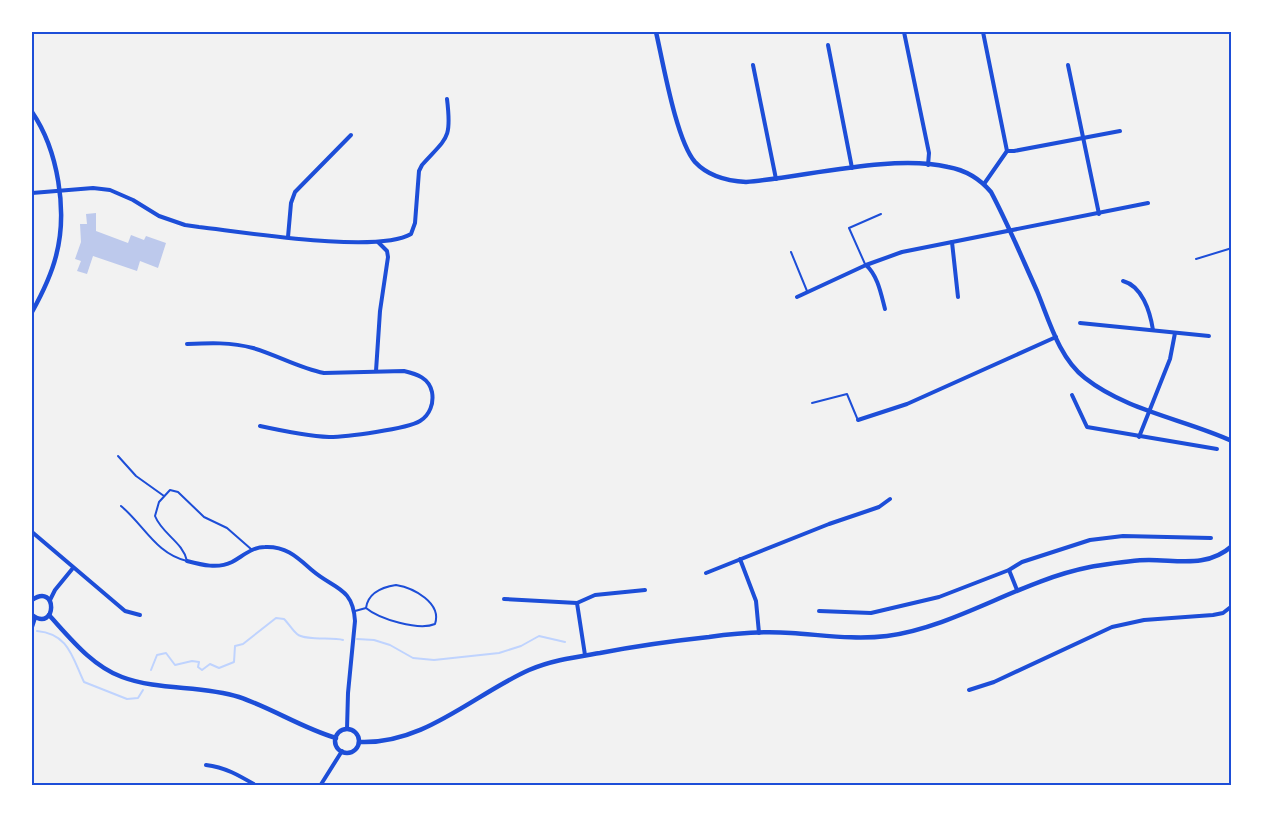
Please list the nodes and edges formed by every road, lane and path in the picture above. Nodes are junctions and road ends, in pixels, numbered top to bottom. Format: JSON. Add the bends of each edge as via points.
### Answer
{"nodes":[{"id":1,"x":656,"y":32,"type":"edge"},
{"id":2,"x":904,"y":32,"type":"edge"},
{"id":3,"x":983,"y":32,"type":"edge"},
{"id":4,"x":828,"y":45,"type":"dead end"},
{"id":5,"x":753,"y":65,"type":"dead end"},
{"id":6,"x":1068,"y":65,"type":"dead end"},
{"id":7,"x":447,"y":99,"type":"dead end"},
{"id":8,"x":32,"y":112,"type":"edge"},
{"id":9,"x":1120,"y":131,"type":"dead end"},
{"id":10,"x":351,"y":135,"type":"dead end"},
{"id":11,"x":1083,"y":139,"type":"junction"},
{"id":12,"x":1007,"y":150,"type":"junction"},
{"id":13,"x":928,"y":165,"type":"junction"},
{"id":14,"x":852,"y":168,"type":"junction"},
{"id":15,"x":776,"y":179,"type":"junction"},
{"id":16,"x":984,"y":184,"type":"junction"},
{"id":17,"x":59,"y":190,"type":"junction"},
{"id":18,"x":32,"y":193,"type":"edge"},
{"id":19,"x":1148,"y":203,"type":"dead end"},
{"id":20,"x":881,"y":214,"type":"dead end"},
{"id":21,"x":1100,"y":214,"type":"junction"},
{"id":22,"x":1010,"y":231,"type":"junction"},
{"id":23,"x":288,"y":237,"type":"junction"},
{"id":24,"x":378,"y":242,"type":"junction"},
{"id":25,"x":951,"y":242,"type":"junction"},
{"id":26,"x":1232,"y":248,"type":"edge"},
{"id":27,"x":791,"y":252,"type":"dead end"},
{"id":28,"x":1196,"y":259,"type":"dead end"},
{"id":29,"x":866,"y":265,"type":"junction"},
{"id":30,"x":1123,"y":281,"type":"dead end"},
{"id":31,"x":807,"y":291,"type":"junction"},
{"id":32,"x":796,"y":297,"type":"dead end"},
{"id":33,"x":958,"y":297,"type":"dead end"},
{"id":34,"x":885,"y":309,"type":"dead end"},
{"id":35,"x":32,"y":312,"type":"edge"},
{"id":36,"x":1080,"y":323,"type":"dead end"},
{"id":37,"x":1153,"y":330,"type":"junction"},
{"id":38,"x":1174,"y":333,"type":"junction"},
{"id":39,"x":1209,"y":336,"type":"dead end"},
{"id":40,"x":1056,"y":337,"type":"junction"},
{"id":41,"x":187,"y":344,"type":"dead end"},
{"id":42,"x":376,"y":371,"type":"junction"},
{"id":43,"x":1072,"y":395,"type":"dead end"},
{"id":44,"x":812,"y":403,"type":"dead end"},
{"id":45,"x":1148,"y":410,"type":"junction"},
{"id":46,"x":858,"y":420,"type":"joint"},
{"id":47,"x":260,"y":426,"type":"dead end"},
{"id":48,"x":1139,"y":437,"type":"junction"},
{"id":49,"x":1232,"y":443,"type":"edge"},
{"id":50,"x":1217,"y":450,"type":"dead end"},
{"id":51,"x":1232,"y":453,"type":"edge"},
{"id":52,"x":118,"y":456,"type":"dead end"},
{"id":53,"x":164,"y":496,"type":"junction"},
{"id":54,"x":890,"y":499,"type":"dead end"},
{"id":55,"x":121,"y":506,"type":"dead end"},
{"id":56,"x":32,"y":532,"type":"edge"},
{"id":57,"x":1211,"y":538,"type":"dead end"},
{"id":58,"x":1232,"y":546,"type":"edge"},
{"id":59,"x":252,"y":550,"type":"junction"},
{"id":60,"x":740,"y":558,"type":"junction"},
{"id":61,"x":187,"y":561,"type":"junction"},
{"id":62,"x":73,"y":568,"type":"junction"},
{"id":63,"x":1009,"y":570,"type":"junction"},
{"id":64,"x":706,"y":573,"type":"dead end"},
{"id":65,"x":645,"y":590,"type":"dead end"},
{"id":66,"x":1017,"y":590,"type":"junction"},
{"id":67,"x":504,"y":599,"type":"dead end"},
{"id":68,"x":32,"y":600,"type":"edge"},
{"id":69,"x":50,"y":600,"type":"junction"},
{"id":70,"x":577,"y":603,"type":"junction"},
{"id":71,"x":1232,"y":606,"type":"edge"},
{"id":72,"x":366,"y":608,"type":"junction"},
{"id":73,"x":355,"y":611,"type":"junction"},
{"id":74,"x":819,"y":611,"type":"dead end"},
{"id":75,"x":49,"y":615,"type":"junction"},
{"id":76,"x":140,"y":615,"type":"dead end"},
{"id":77,"x":33,"y":616,"type":"edge"},
{"id":78,"x":32,"y":627,"type":"edge"},
{"id":79,"x":759,"y":633,"type":"junction"},
{"id":80,"x":585,"y":655,"type":"junction"},
{"id":81,"x":969,"y":690,"type":"dead end"},
{"id":82,"x":347,"y":729,"type":"junction"},
{"id":83,"x":336,"y":738,"type":"junction"},
{"id":84,"x":359,"y":742,"type":"junction"},
{"id":85,"x":342,"y":752,"type":"junction"},
{"id":86,"x":206,"y":765,"type":"dead end"},
{"id":87,"x":257,"y":786,"type":"edge"},
{"id":88,"x":320,"y":786,"type":"edge"}],
"edges":[{"from":1,"to":15,"type":"street","via":[[679,130],[695,162],[731,181]]},
{"from":2,"to":13,"type":"street"},
{"from":3,"to":12,"type":"street"},
{"from":4,"to":14,"type":"street"},
{"from":5,"to":15,"type":"street"},
{"from":6,"to":11,"type":"street"},
{"from":7,"to":24,"type":"street","via":[[447,137],[419,171],[411,234]]},
{"from":8,"to":17,"type":"street","via":[[50,149]]},
{"from":9,"to":11,"type":"street"},
{"from":10,"to":23,"type":"street","via":[[295,192]]},
{"from":11,"to":12,"type":"street"},
{"from":11,"to":21,"type":"street"},
{"from":12,"to":16,"type":"street"},
{"from":13,"to":14,"type":"street"},
{"from":13,"to":16,"type":"street","via":[[950,167]]},
{"from":14,"to":15,"type":"street"},
{"from":16,"to":22,"type":"street"},
{"from":17,"to":18,"type":"street"},
{"from":17,"to":23,"type":"street","via":[[110,190],[185,225]]},
{"from":17,"to":35,"type":"street","via":[[56,256],[47,285]]},
{"from":19,"to":21,"type":"street"},
{"from":20,"to":29,"type":"lane","via":[[849,228]]},
{"from":21,"to":22,"type":"street"},
{"from":22,"to":25,"type":"street"},
{"from":22,"to":40,"type":"street"},
{"from":23,"to":24,"type":"street"},
{"from":24,"to":42,"type":"street","via":[[388,257]]},
{"from":25,"to":29,"type":"street","via":[[902,252]]},
{"from":25,"to":33,"type":"street"},
{"from":26,"to":28,"type":"lane"},
{"from":27,"to":31,"type":"lane"},
{"from":29,"to":31,"type":"street"},
{"from":29,"to":34,"type":"street","via":[[875,277]]},
{"from":30,"to":37,"type":"street","via":[[1140,294]]},
{"from":31,"to":32,"type":"street"},
{"from":36,"to":37,"type":"street"},
{"from":37,"to":38,"type":"street"},
{"from":38,"to":39,"type":"street"},
{"from":38,"to":45,"type":"street","via":[[1170,359]]},
{"from":40,"to":45,"type":"street","via":[[1083,377]]},
{"from":40,"to":46,"type":"street","via":[[907,404]]},
{"from":41,"to":42,"type":"street","via":[[251,347],[324,373]]},
{"from":42,"to":47,"type":"street","via":[[404,370],[424,379],[432,398],[426,416],[406,426],[331,437]]},
{"from":43,"to":48,"type":"street","via":[[1087,427]]},
{"from":44,"to":46,"type":"lane","via":[[847,394]]},
{"from":45,"to":48,"type":"street"},
{"from":45,"to":49,"type":"street"},
{"from":48,"to":50,"type":"street"},
{"from":49,"to":51,"type":"street"},
{"from":52,"to":53,"type":"lane","via":[[136,476]]},
{"from":53,"to":59,"type":"lane","via":[[171,490],[177,492],[204,517],[227,528]]},
{"from":53,"to":61,"type":"lane","via":[[156,510],[157,520],[183,550]]},
{"from":54,"to":60,"type":"street","via":[[879,507]]},
{"from":55,"to":61,"type":"lane","via":[[165,552]]},
{"from":56,"to":62,"type":"street"},
{"from":57,"to":63,"type":"street","via":[[1123,536],[1090,540]]},
{"from":58,"to":66,"type":"street","via":[[1205,561],[1147,560],[1091,567]]},
{"from":59,"to":61,"type":"street","via":[[225,565]]},
{"from":59,"to":73,"type":"street","via":[[275,547],[299,558],[344,592]]},
{"from":60,"to":64,"type":"street"},
{"from":60,"to":79,"type":"street","via":[[756,601]]},
{"from":62,"to":69,"type":"street"},
{"from":62,"to":76,"type":"street","via":[[125,611]]},
{"from":63,"to":66,"type":"street"},
{"from":63,"to":74,"type":"street","via":[[939,597],[871,613]]},
{"from":65,"to":70,"type":"street","via":[[595,595]]},
{"from":66,"to":79,"type":"street","via":[[907,633],[855,638]]},
{"from":67,"to":70,"type":"street"},
{"from":68,"to":69,"type":"street","via":[[40,596]]},
{"from":69,"to":75,"type":"street"},
{"from":70,"to":80,"type":"street"},
{"from":71,"to":81,"type":"street","via":[[1213,615],[1144,620],[1112,627]]},
{"from":72,"to":72,"type":"lane","via":[[412,626],[435,624],[432,607],[423,596],[405,587],[390,586],[378,591],[369,598]]},
{"from":72,"to":73,"type":"lane"},
{"from":73,"to":82,"type":"street"},
{"from":75,"to":77,"type":"street","via":[[43,619]]},
{"from":75,"to":83,"type":"street","via":[[90,658],[120,676],[237,696]]},
{"from":77,"to":78,"type":"street"},
{"from":79,"to":80,"type":"street","via":[[711,636]]},
{"from":80,"to":84,"type":"street","via":[[528,670],[403,737]]},
{"from":82,"to":83,"type":"street"},
{"from":82,"to":84,"type":"street","via":[[356,733]]},
{"from":83,"to":85,"type":"street","via":[[336,746]]},
{"from":84,"to":85,"type":"street","via":[[352,752]]},
{"from":85,"to":88,"type":"street"},
{"from":86,"to":87,"type":"street","via":[[228,770]]}]}
